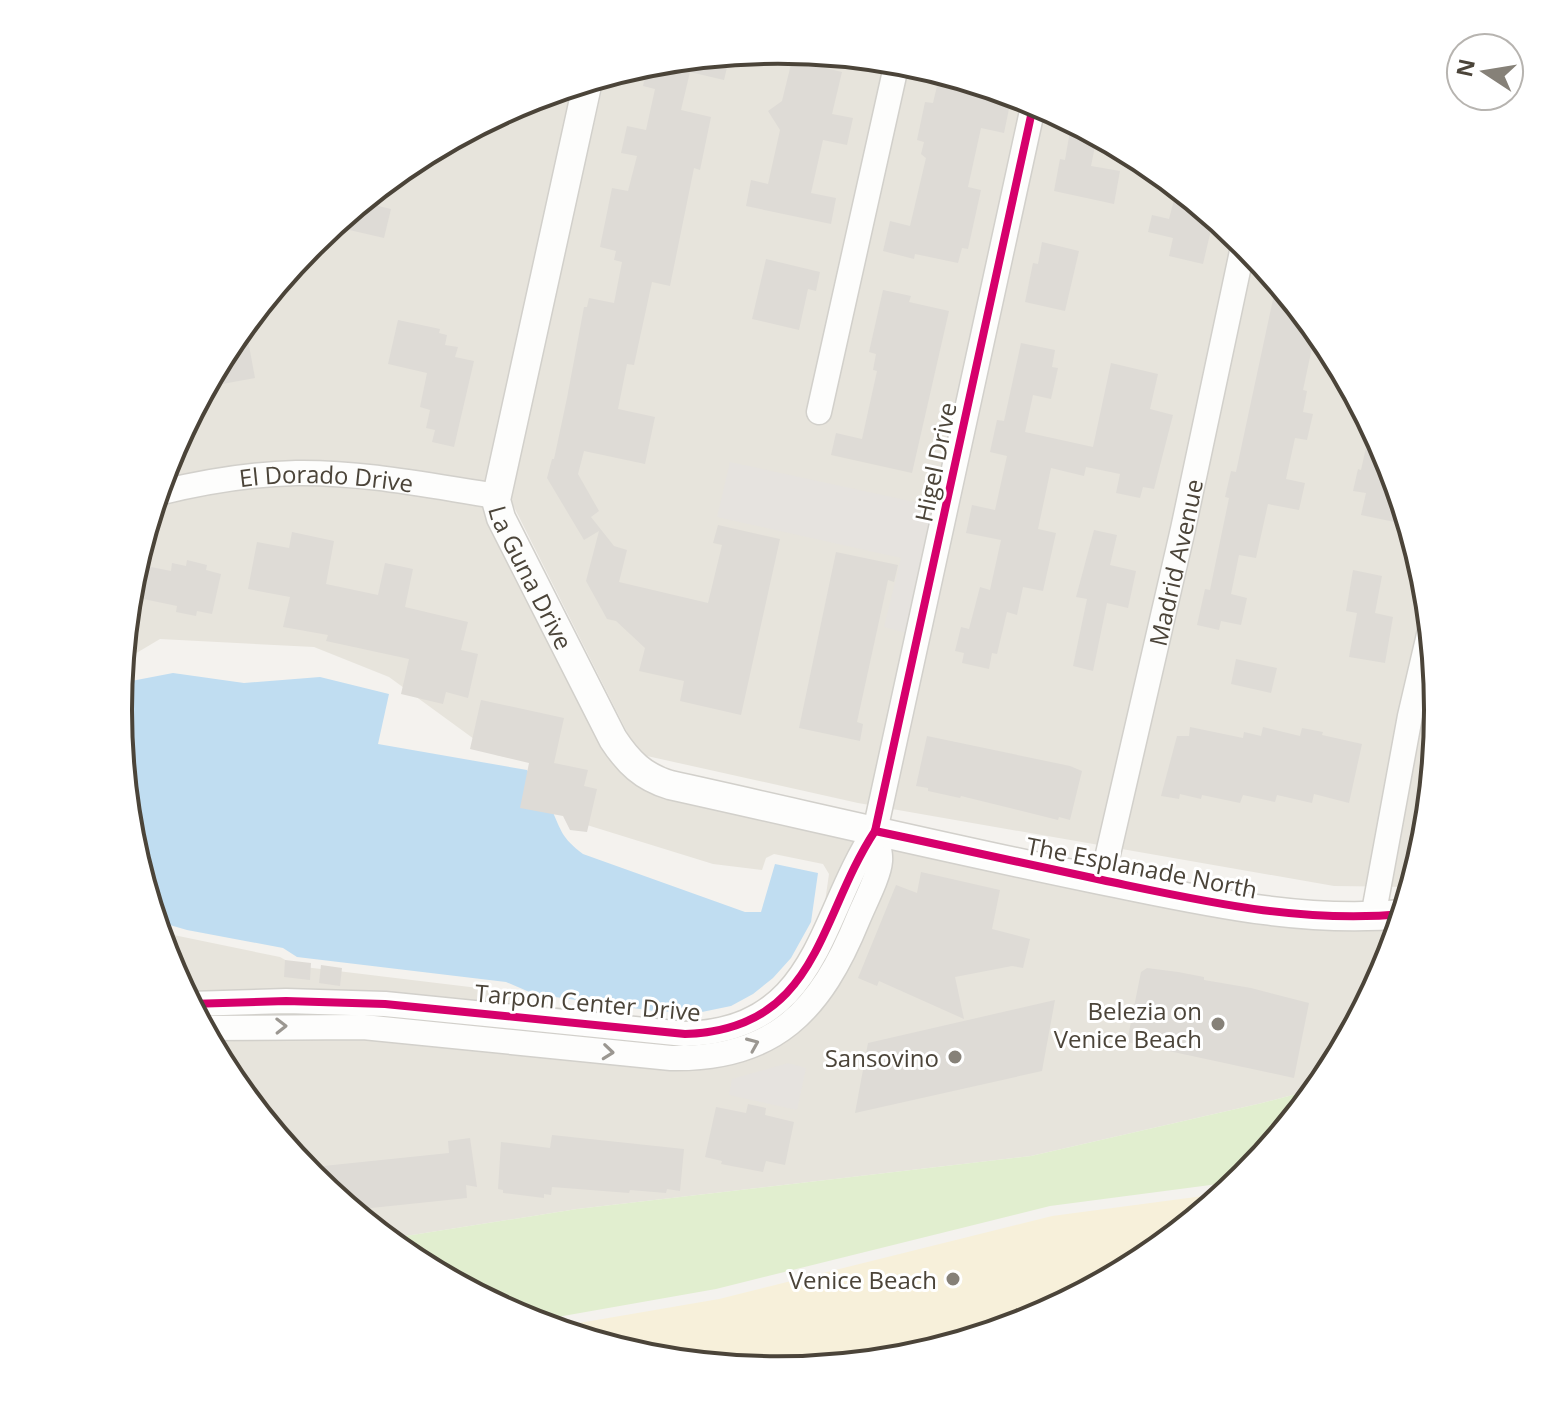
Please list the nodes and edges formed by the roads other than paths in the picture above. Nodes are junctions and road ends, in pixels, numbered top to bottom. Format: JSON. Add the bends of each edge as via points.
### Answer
{"nodes":[{"id":1,"x":894,"y":74,"type":"edge"},
{"id":2,"x":585,"y":94,"type":"edge"},
{"id":3,"x":1031,"y":115,"type":"edge"},
{"id":4,"x":1241,"y":258,"type":"edge"},
{"id":5,"x":819,"y":412,"type":"dead end"},
{"id":6,"x":171,"y":490,"type":"edge"},
{"id":7,"x":496,"y":496,"type":"junction"},
{"id":8,"x":1423,"y":660,"type":"edge"},
{"id":9,"x":875,"y":831,"type":"junction"},
{"id":10,"x":1102,"y":880,"type":"junction"},
{"id":11,"x":1392,"y":915,"type":"edge"},
{"id":12,"x":1373,"y":917,"type":"junction"},
{"id":13,"x":203,"y":1004,"type":"edge"},
{"id":14,"x":216,"y":1028,"type":"edge"}],
"edges":[{"from":1,"to":5,"type":"street"},
{"from":2,"to":7,"type":"street","name":"La Guna Drive"},
{"from":3,"to":9,"type":"street","name":"Higel Drive"},
{"from":4,"to":10,"type":"street","name":"Madrid Avenue"},
{"from":6,"to":7,"type":"street","name":"El Dorado Drive","via":[[264,475],[318,473]]},
{"from":7,"to":9,"type":"street","name":"La Guna Drive","via":[[501,518],[629,761],[670,785]]},
{"from":8,"to":12,"type":"street"},
{"from":9,"to":10,"type":"street","name":"The Esplanade North"},
{"from":9,"to":13,"type":"street","name":"Tarpon Center Drive","via":[[856,859],[822,944],[802,977],[765,1012],[718,1031],[671,1034],[385,1004]]},
{"from":14,"to":9,"type":"street","name":"Tarpon Center Drive","one_way":true,"via":[[363,1027],[671,1058],[729,1053],[776,1033],[826,985],[880,861]]},
{"from":10,"to":12,"type":"street","name":"The Esplanade North","via":[[1257,911]]},
{"from":11,"to":12,"type":"street","name":"The Esplanade North"}]}
